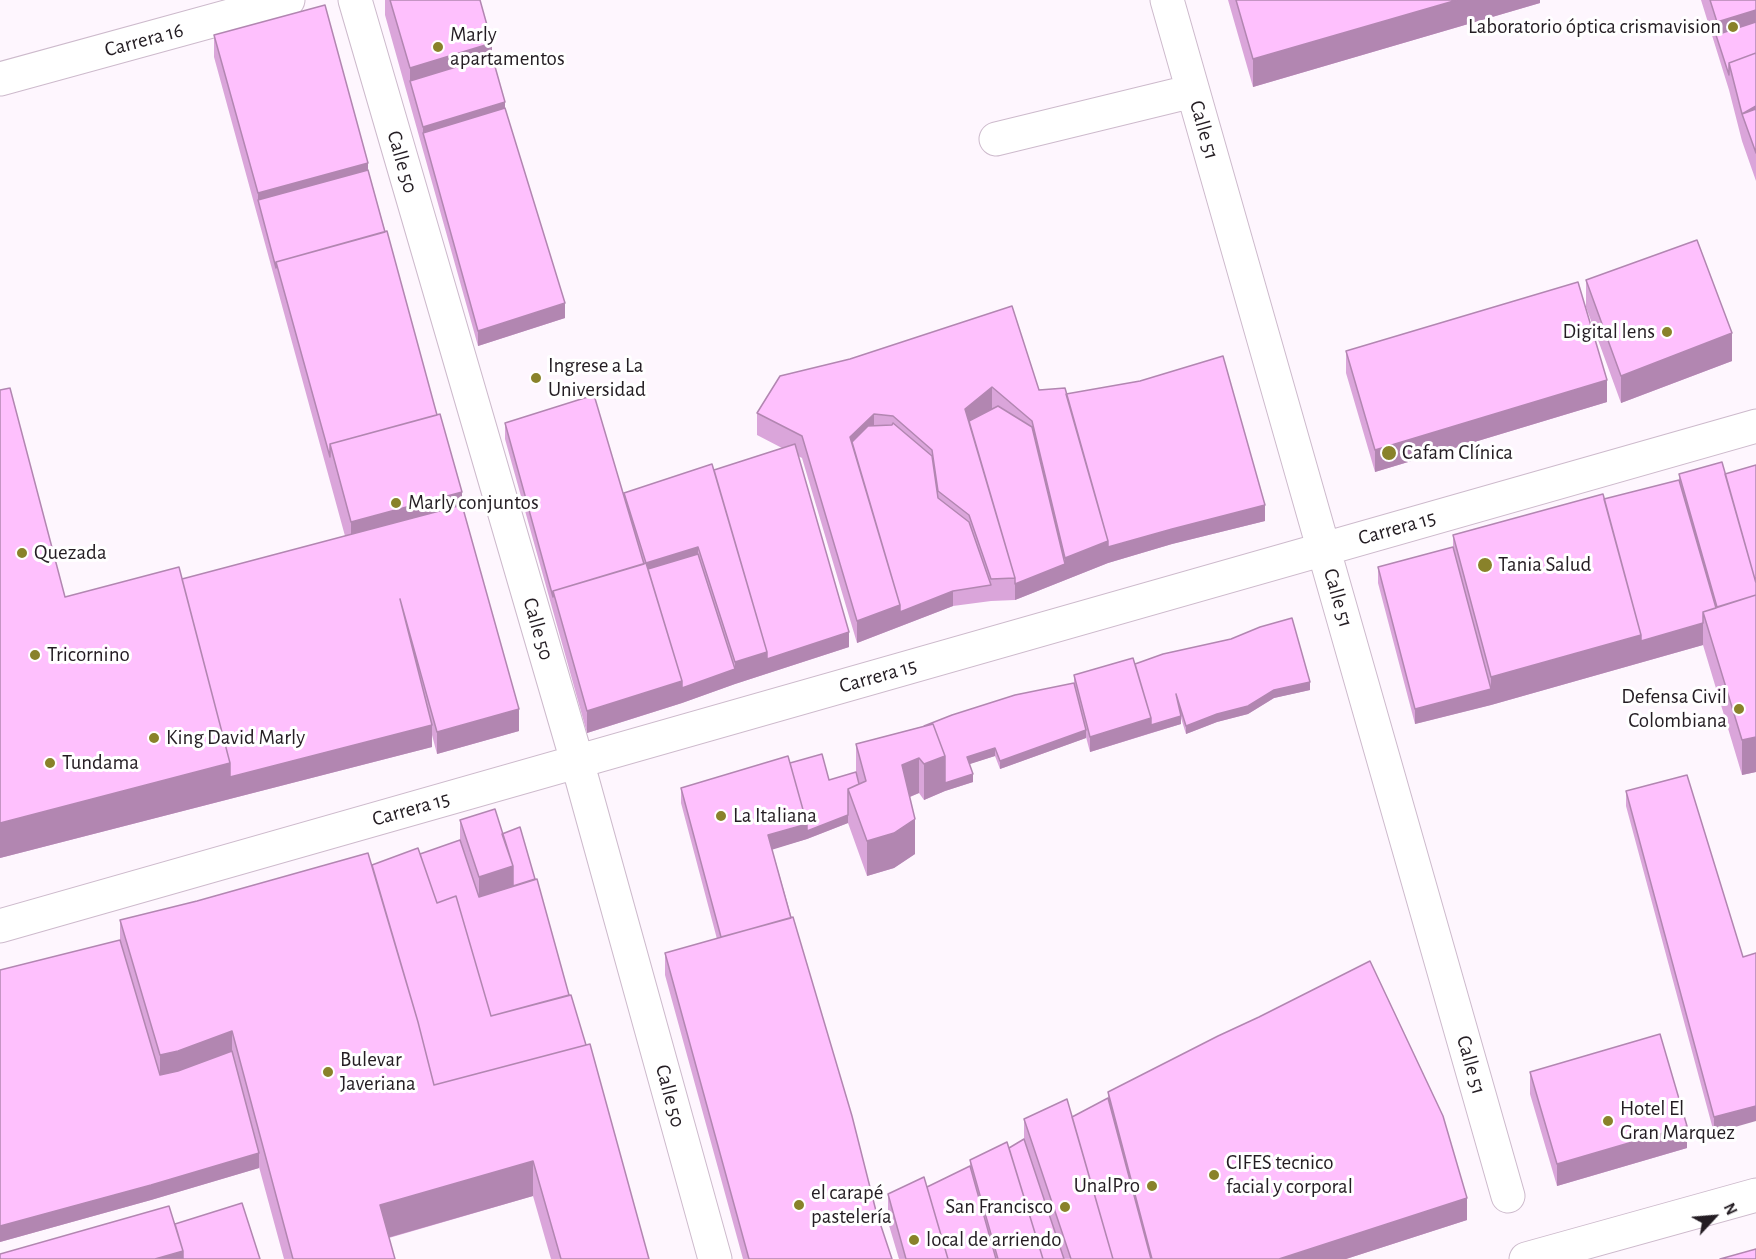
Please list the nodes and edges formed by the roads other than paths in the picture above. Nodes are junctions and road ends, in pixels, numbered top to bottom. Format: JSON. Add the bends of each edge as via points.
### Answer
{"nodes":[{"id":1,"x":288,"y":0,"type":"edge"},
{"id":2,"x":355,"y":0,"type":"edge"},
{"id":3,"x":1167,"y":0,"type":"edge"},
{"id":4,"x":0,"y":79,"type":"edge"},
{"id":5,"x":1193,"y":92,"type":"junction"},
{"id":6,"x":996,"y":139,"type":"dead end"},
{"id":7,"x":1756,"y":426,"type":"edge"},
{"id":8,"x":1324,"y":549,"type":"junction"},
{"id":9,"x":577,"y":762,"type":"junction"},
{"id":10,"x":0,"y":926,"type":"edge"},
{"id":11,"x":1756,"y":1195,"type":"edge"},
{"id":12,"x":1508,"y":1196,"type":"dead end"},
{"id":13,"x":715,"y":1259,"type":"edge"},
{"id":14,"x":1526,"y":1259,"type":"edge"}],
"edges":[{"from":1,"to":4,"type":"street","name":"Carrera 16"},
{"from":2,"to":9,"type":"street","name":"Calle 50"},
{"from":3,"to":5,"type":"street","name":"Calle 51"},
{"from":5,"to":6,"type":"street"},
{"from":5,"to":8,"type":"street","name":"Calle 51"},
{"from":7,"to":8,"type":"street","name":"Carrera 15"},
{"from":8,"to":9,"type":"street","name":"Carrera 15"},
{"from":8,"to":12,"type":"street","name":"Calle 51"},
{"from":9,"to":10,"type":"street","name":"Carrera 15"},
{"from":9,"to":13,"type":"street","name":"Calle 50"},
{"from":11,"to":14,"type":"street"}]}
